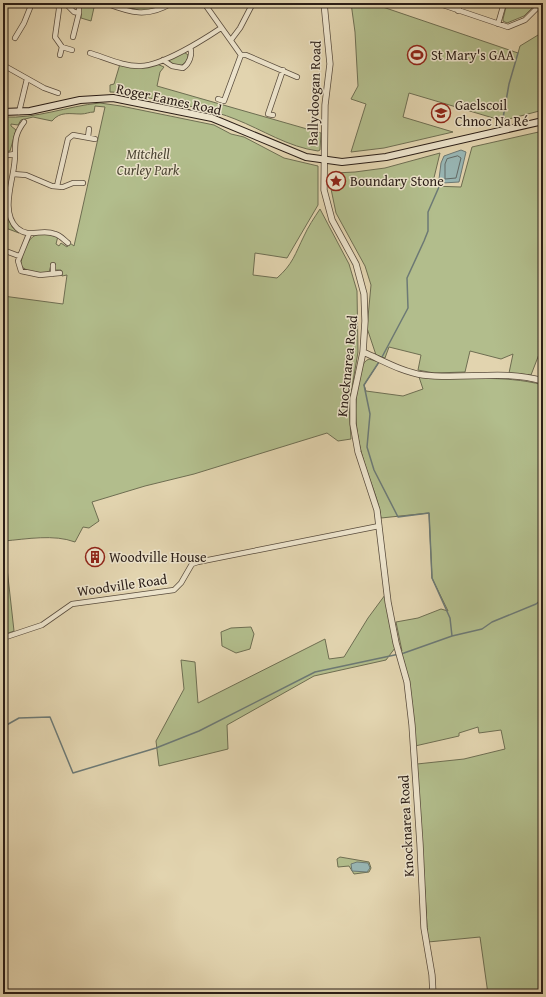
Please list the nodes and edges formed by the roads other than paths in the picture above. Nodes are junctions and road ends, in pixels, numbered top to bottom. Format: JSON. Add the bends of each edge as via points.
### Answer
{"nodes":[{"id":1,"x":32,"y":3,"type":"edge"},
{"id":2,"x":58,"y":3,"type":"edge"},
{"id":3,"x":79,"y":3,"type":"edge"},
{"id":4,"x":105,"y":3,"type":"edge"},
{"id":5,"x":172,"y":3,"type":"edge"},
{"id":6,"x":204,"y":3,"type":"edge"},
{"id":7,"x":253,"y":3,"type":"edge"},
{"id":8,"x":324,"y":3,"type":"edge"},
{"id":9,"x":437,"y":3,"type":"edge"},
{"id":10,"x":461,"y":3,"type":"edge"},
{"id":11,"x":504,"y":3,"type":"edge"},
{"id":12,"x":542,"y":3,"type":"edge"},
{"id":13,"x":69,"y":7,"type":"dead end"},
{"id":14,"x":458,"y":10,"type":"junction"},
{"id":15,"x":79,"y":12,"type":"junction"},
{"id":16,"x":498,"y":24,"type":"junction"},
{"id":17,"x":221,"y":28,"type":"junction"},
{"id":18,"x":73,"y":37,"type":"dead end"},
{"id":19,"x":15,"y":38,"type":"dead end"},
{"id":20,"x":231,"y":40,"type":"junction"},
{"id":21,"x":62,"y":47,"type":"junction"},
{"id":22,"x":190,"y":47,"type":"junction"},
{"id":23,"x":72,"y":50,"type":"dead end"},
{"id":24,"x":90,"y":53,"type":"dead end"},
{"id":25,"x":240,"y":54,"type":"junction"},
{"id":26,"x":60,"y":55,"type":"dead end"},
{"id":27,"x":163,"y":60,"type":"junction"},
{"id":28,"x":3,"y":65,"type":"edge"},
{"id":29,"x":283,"y":70,"type":"junction"},
{"id":30,"x":297,"y":76,"type":"dead end"},
{"id":31,"x":26,"y":79,"type":"junction"},
{"id":32,"x":58,"y":93,"type":"dead end"},
{"id":33,"x":218,"y":99,"type":"dead end"},
{"id":34,"x":3,"y":112,"type":"edge"},
{"id":35,"x":19,"y":112,"type":"junction"},
{"id":36,"x":273,"y":115,"type":"dead end"},
{"id":37,"x":543,"y":121,"type":"edge"},
{"id":38,"x":24,"y":122,"type":"dead end"},
{"id":39,"x":13,"y":126,"type":"dead end"},
{"id":40,"x":19,"y":128,"type":"junction"},
{"id":41,"x":90,"y":129,"type":"dead end"},
{"id":42,"x":88,"y":137,"type":"junction"},
{"id":43,"x":95,"y":139,"type":"dead end"},
{"id":44,"x":14,"y":154,"type":"junction"},
{"id":45,"x":3,"y":156,"type":"edge"},
{"id":46,"x":324,"y":161,"type":"junction"},
{"id":47,"x":13,"y":174,"type":"junction"},
{"id":48,"x":83,"y":183,"type":"dead end"},
{"id":49,"x":56,"y":186,"type":"junction"},
{"id":50,"x":9,"y":202,"type":"junction"},
{"id":51,"x":3,"y":205,"type":"edge"},
{"id":52,"x":29,"y":234,"type":"junction"},
{"id":53,"x":68,"y":243,"type":"dead end"},
{"id":54,"x":3,"y":250,"type":"edge"},
{"id":55,"x":19,"y":256,"type":"junction"},
{"id":56,"x":53,"y":265,"type":"dead end"},
{"id":57,"x":60,"y":273,"type":"dead end"},
{"id":58,"x":53,"y":274,"type":"junction"},
{"id":59,"x":363,"y":352,"type":"junction"},
{"id":60,"x":543,"y":381,"type":"edge"},
{"id":61,"x":379,"y":526,"type":"junction"},
{"id":62,"x":3,"y":638,"type":"edge"},
{"id":63,"x":433,"y":994,"type":"edge"}],
"edges":[{"from":1,"to":19,"type":"street"},
{"from":2,"to":21,"type":"street","via":[[54,33]]},
{"from":3,"to":15,"type":"street"},
{"from":4,"to":5,"type":"street","via":[[145,14]]},
{"from":6,"to":17,"type":"street"},
{"from":7,"to":20,"type":"street"},
{"from":8,"to":46,"type":"street","name":"Ballydoogan Road","via":[[330,64]]},
{"from":9,"to":14,"type":"street"},
{"from":10,"to":14,"type":"street"},
{"from":11,"to":16,"type":"street"},
{"from":12,"to":16,"type":"street","via":[[516,25]]},
{"from":13,"to":15,"type":"street","via":[[74,12]]},
{"from":14,"to":16,"type":"street"},
{"from":15,"to":18,"type":"street"},
{"from":17,"to":20,"type":"street"},
{"from":17,"to":22,"type":"street"},
{"from":20,"to":25,"type":"street"},
{"from":21,"to":23,"type":"street"},
{"from":21,"to":26,"type":"street"},
{"from":22,"to":27,"type":"street"},
{"from":22,"to":27,"type":"street","via":[[190,58],[183,68],[172,66]]},
{"from":24,"to":27,"type":"street","via":[[141,66]]},
{"from":25,"to":29,"type":"street"},
{"from":25,"to":33,"type":"street","via":[[241,58],[224,101]]},
{"from":28,"to":31,"type":"street"},
{"from":29,"to":30,"type":"street"},
{"from":29,"to":36,"type":"street","via":[[268,114]]},
{"from":31,"to":32,"type":"street"},
{"from":31,"to":35,"type":"street"},
{"from":34,"to":35,"type":"main road","name":"Roger Eames Road"},
{"from":35,"to":46,"type":"main road","name":"Roger Eames Road","via":[[80,100],[113,98],[212,118],[231,124],[285,150]]},
{"from":37,"to":46,"type":"main road","name":"Roger Eames Road","via":[[370,160]]},
{"from":38,"to":40,"type":"street"},
{"from":39,"to":40,"type":"street"},
{"from":40,"to":44,"type":"street"},
{"from":41,"to":42,"type":"street"},
{"from":42,"to":43,"type":"street"},
{"from":42,"to":49,"type":"street","via":[[73,135],[68,139]]},
{"from":44,"to":45,"type":"street"},
{"from":44,"to":47,"type":"street"},
{"from":46,"to":59,"type":"street","name":"Knocknarea Road","via":[[324,190],[328,210],[334,226],[356,264],[363,288]]},
{"from":47,"to":49,"type":"street","via":[[26,175],[46,185]]},
{"from":47,"to":50,"type":"street"},
{"from":48,"to":49,"type":"street"},
{"from":50,"to":51,"type":"street"},
{"from":50,"to":52,"type":"street","via":[[12,221]]},
{"from":52,"to":53,"type":"street","via":[[48,232]]},
{"from":52,"to":55,"type":"street"},
{"from":54,"to":55,"type":"street"},
{"from":55,"to":58,"type":"street","via":[[18,267],[21,271],[32,275]]},
{"from":56,"to":58,"type":"street"},
{"from":57,"to":58,"type":"street"},
{"from":59,"to":60,"type":"street","via":[[422,375],[521,376]]},
{"from":59,"to":61,"type":"street","name":"Knocknarea Road","via":[[353,400],[353,424],[358,452],[375,501]]},
{"from":61,"to":62,"type":"street","name":"Woodville Road","via":[[198,562],[192,564],[174,590],[72,604],[42,625]]},
{"from":61,"to":63,"type":"street","name":"Knocknarea Road","via":[[388,602],[407,682],[412,725],[424,928]]}]}
